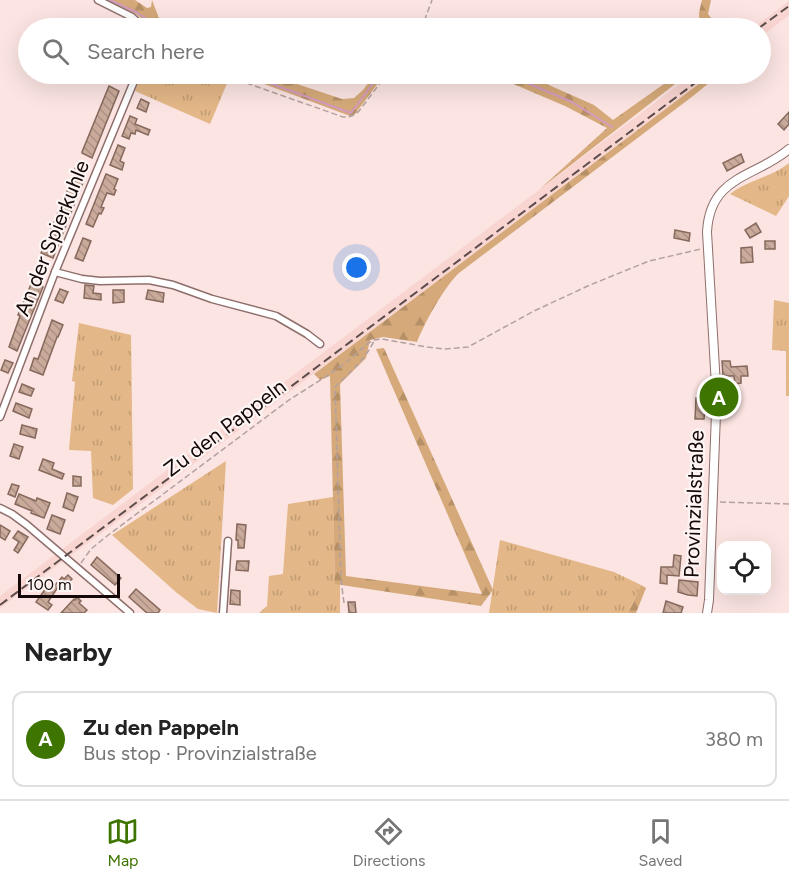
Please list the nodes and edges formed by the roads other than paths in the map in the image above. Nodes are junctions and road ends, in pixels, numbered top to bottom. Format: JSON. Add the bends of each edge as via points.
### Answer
{"nodes":[{"id":1,"x":98,"y":0,"type":"edge"},
{"id":2,"x":133,"y":18,"type":"edge"},
{"id":3,"x":133,"y":84,"type":"edge"},
{"id":4,"x":789,"y":149,"type":"edge"},
{"id":5,"x":55,"y":273,"type":"junction"},
{"id":6,"x":320,"y":344,"type":"dead end"},
{"id":7,"x":0,"y":417,"type":"edge"},
{"id":8,"x":0,"y":508,"type":"edge"},
{"id":9,"x":228,"y":541,"type":"dead end"},
{"id":10,"x":130,"y":613,"type":"edge"},
{"id":11,"x":223,"y":613,"type":"edge"},
{"id":12,"x":707,"y":613,"type":"edge"}],
"edges":[{"from":1,"to":2,"type":"street"},
{"from":3,"to":5,"type":"street","name":"An der Spierkuhle"},
{"from":4,"to":12,"type":"street","name":"Provinzialstraße","via":[[735,180],[714,204],[708,220],[716,386]]},
{"from":5,"to":6,"type":"street","via":[[100,281],[149,280],[173,285],[276,316]]},
{"from":5,"to":7,"type":"street","name":"An der Spierkuhle"},
{"from":8,"to":10,"type":"street","via":[[27,525]]},
{"from":9,"to":11,"type":"street"}]}
